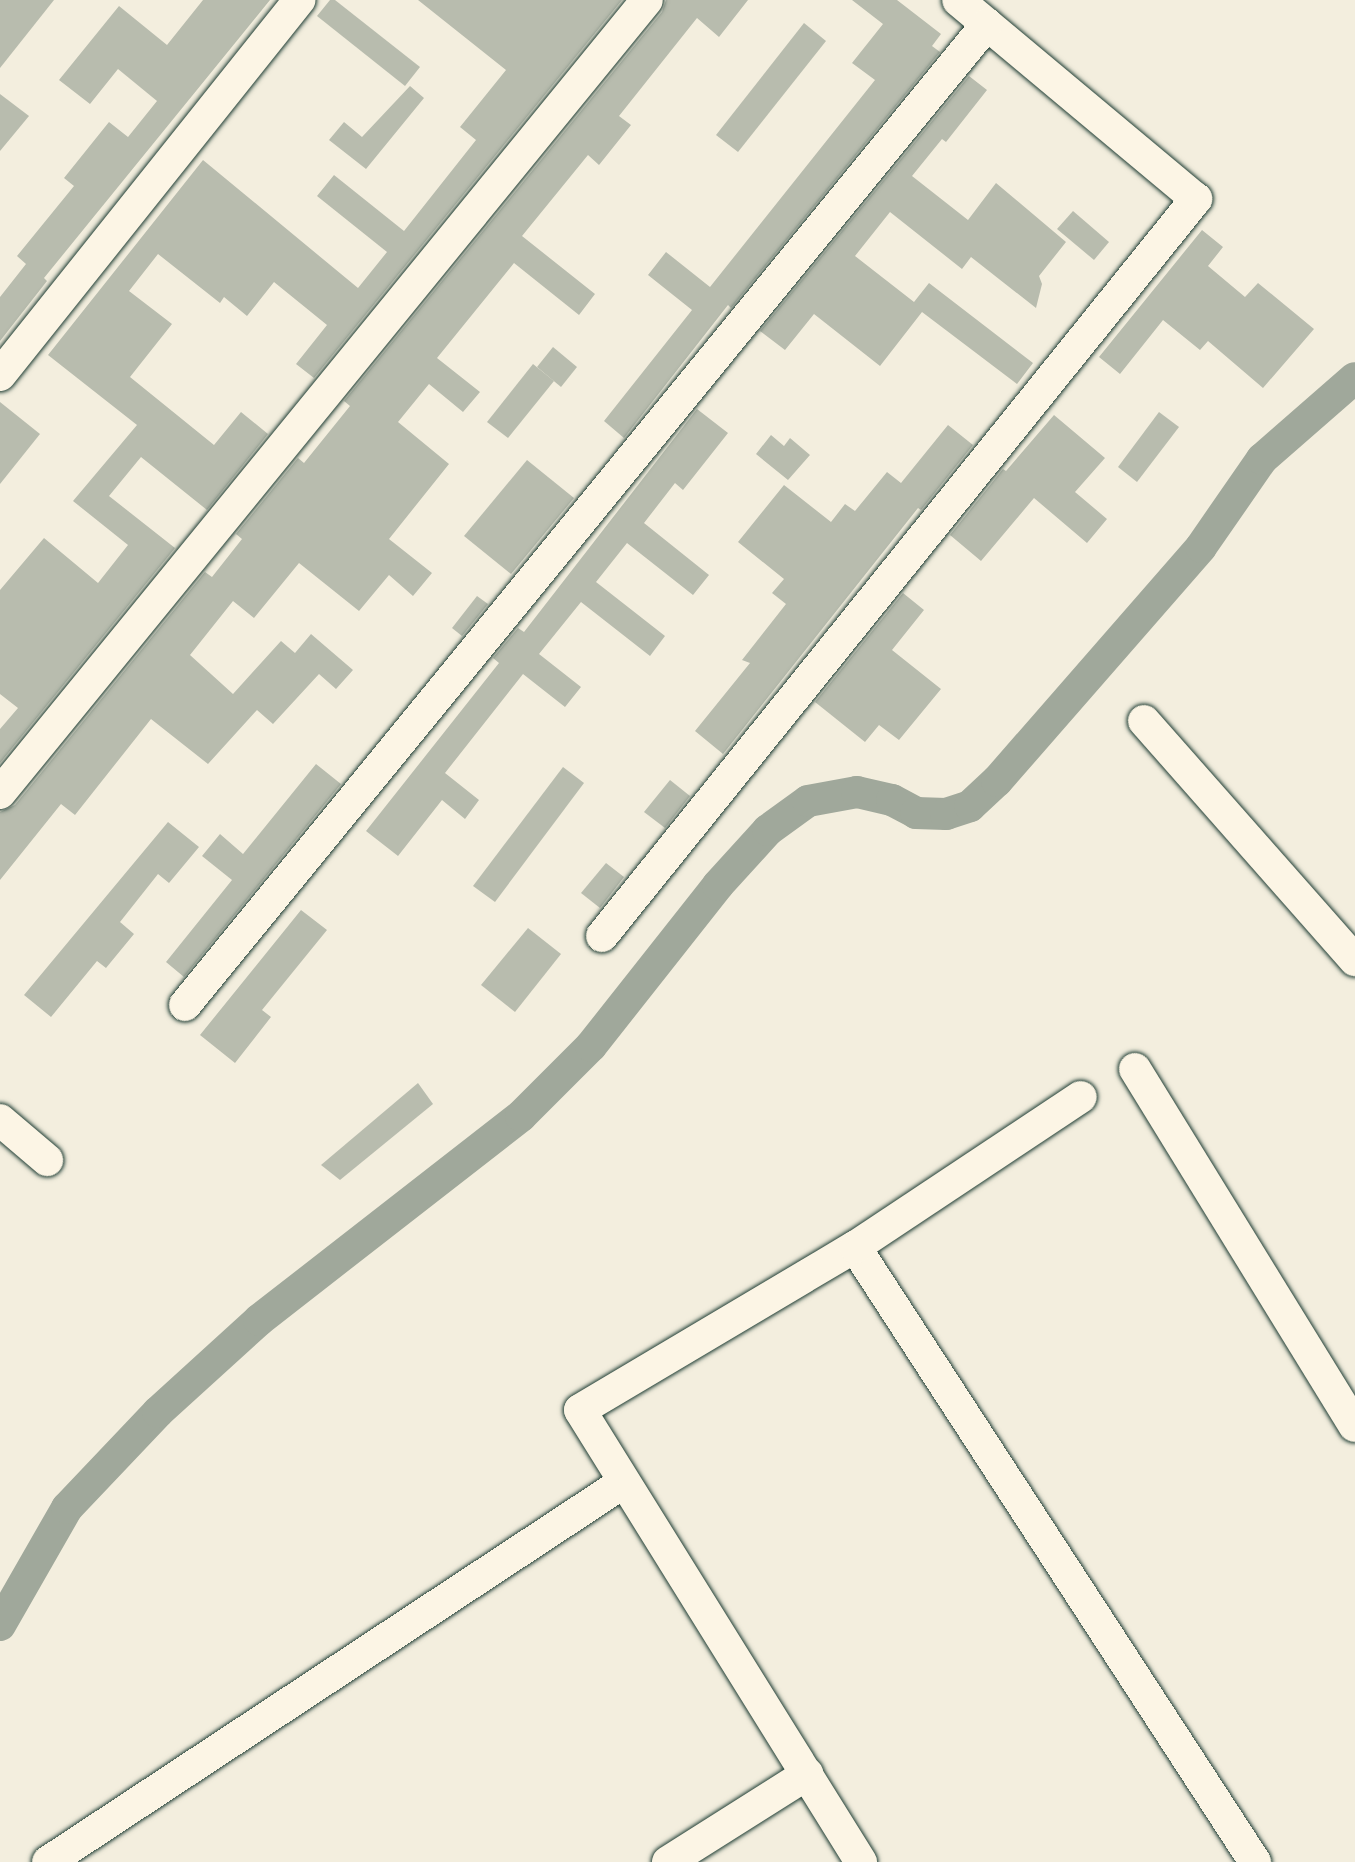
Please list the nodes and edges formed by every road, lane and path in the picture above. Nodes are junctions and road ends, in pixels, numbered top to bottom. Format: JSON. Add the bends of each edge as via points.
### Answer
{"nodes":[{"id":1,"x":299,"y":0,"type":"edge"},
{"id":2,"x":647,"y":0,"type":"edge"},
{"id":3,"x":958,"y":0,"type":"edge"},
{"id":4,"x":987,"y":24,"type":"junction"},
{"id":5,"x":0,"y":375,"type":"edge"},
{"id":6,"x":1144,"y":721,"type":"dead end"},
{"id":7,"x":0,"y":793,"type":"edge"},
{"id":8,"x":602,"y":936,"type":"dead end"},
{"id":9,"x":1355,"y":960,"type":"edge"},
{"id":10,"x":185,"y":1005,"type":"dead end"},
{"id":11,"x":1135,"y":1069,"type":"dead end"},
{"id":12,"x":1081,"y":1097,"type":"dead end"},
{"id":13,"x":0,"y":1120,"type":"edge"},
{"id":14,"x":47,"y":1160,"type":"dead end"},
{"id":15,"x":855,"y":1247,"type":"junction"},
{"id":16,"x":1355,"y":1426,"type":"edge"},
{"id":17,"x":624,"y":1482,"type":"junction"},
{"id":18,"x":807,"y":1774,"type":"junction"},
{"id":19,"x":48,"y":1862,"type":"edge"},
{"id":20,"x":668,"y":1862,"type":"edge"},
{"id":21,"x":861,"y":1862,"type":"edge"},
{"id":22,"x":1255,"y":1862,"type":"edge"}],
"edges":[{"from":1,"to":5,"type":"street"},
{"from":2,"to":7,"type":"street"},
{"from":3,"to":4,"type":"street"},
{"from":4,"to":8,"type":"street","via":[[1196,199]]},
{"from":4,"to":10,"type":"street"},
{"from":6,"to":9,"type":"street"},
{"from":11,"to":16,"type":"street"},
{"from":12,"to":15,"type":"street"},
{"from":13,"to":14,"type":"street"},
{"from":15,"to":17,"type":"street","via":[[580,1410]]},
{"from":15,"to":22,"type":"street"},
{"from":17,"to":18,"type":"street"},
{"from":17,"to":19,"type":"street"},
{"from":18,"to":20,"type":"street"},
{"from":18,"to":21,"type":"street"}]}
